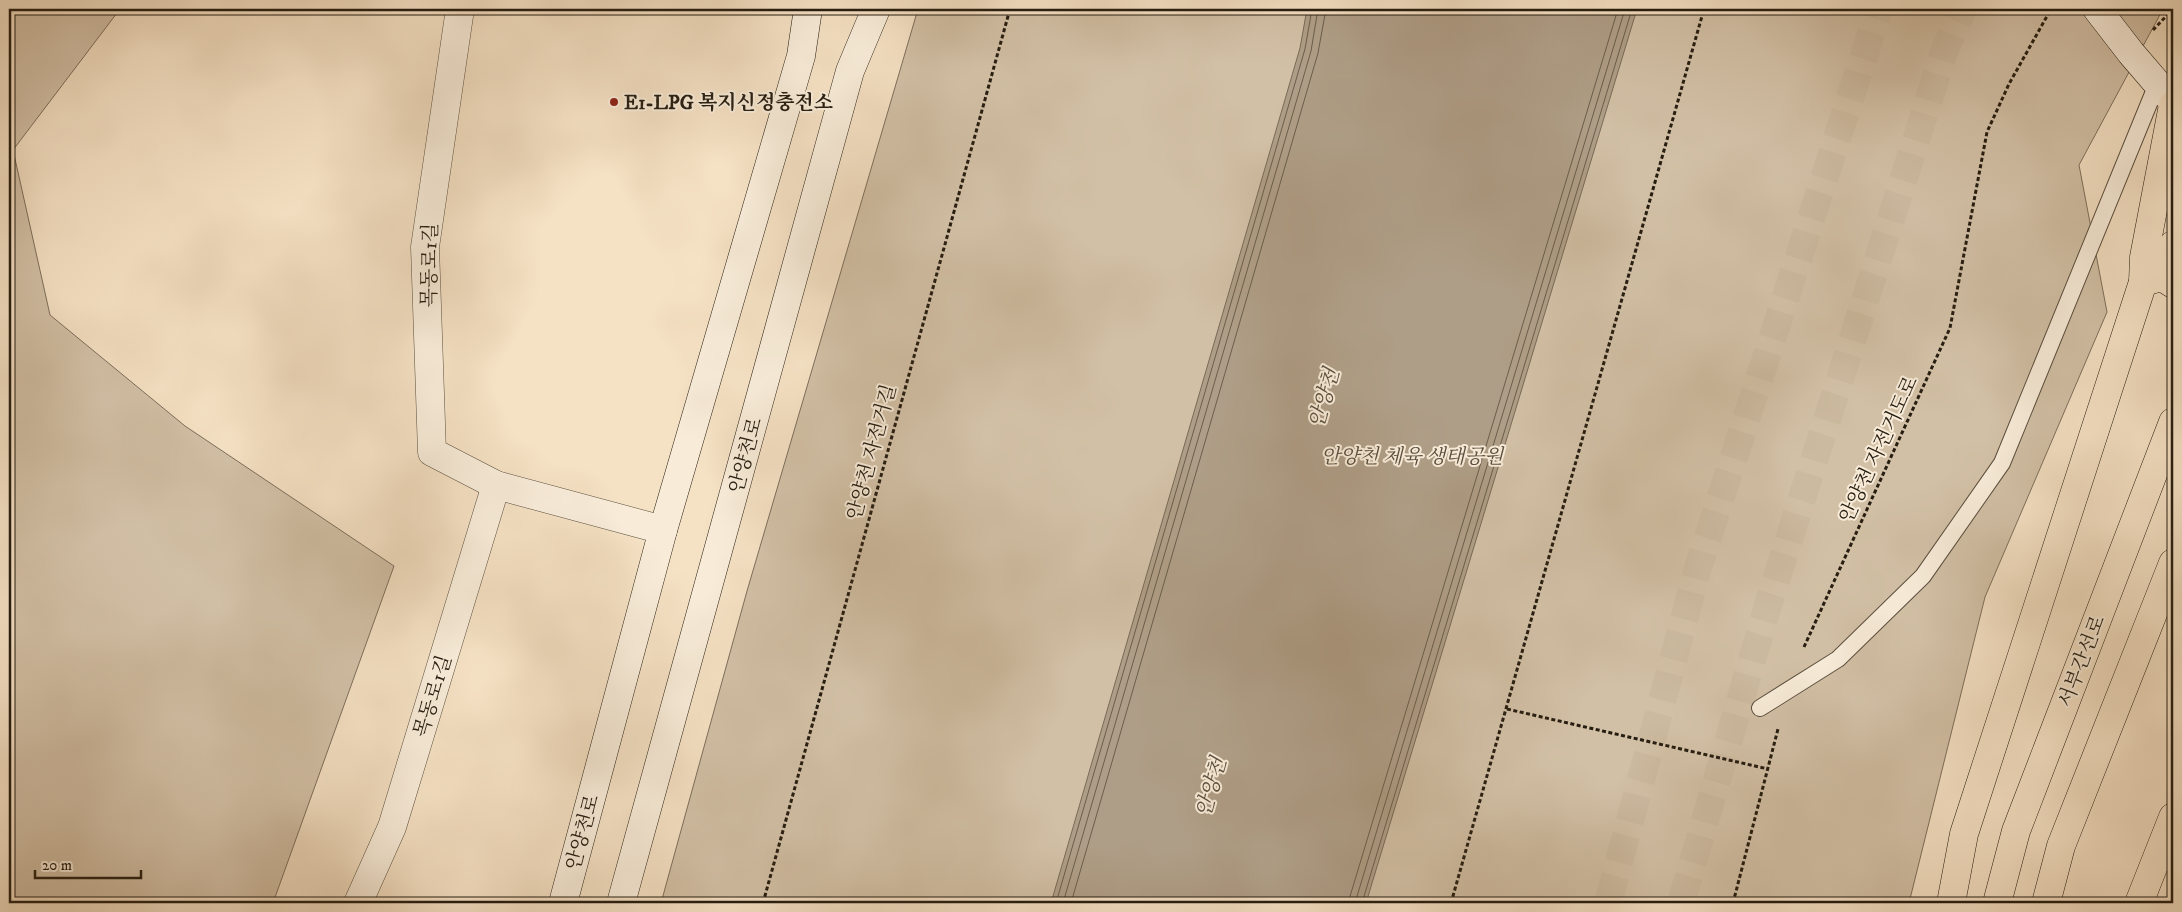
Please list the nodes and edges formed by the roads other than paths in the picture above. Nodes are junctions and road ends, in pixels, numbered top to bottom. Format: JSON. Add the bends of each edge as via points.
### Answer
{"nodes":[{"id":1,"x":460,"y":9,"type":"edge"},
{"id":2,"x":808,"y":9,"type":"edge"},
{"id":3,"x":814,"y":9,"type":"edge"},
{"id":4,"x":866,"y":9,"type":"edge"},
{"id":5,"x":876,"y":9,"type":"edge"},
{"id":6,"x":2097,"y":9,"type":"edge"},
{"id":7,"x":801,"y":56,"type":"junction"},
{"id":8,"x":850,"y":71,"type":"junction"},
{"id":9,"x":2168,"y":97,"type":"edge"},
{"id":10,"x":2173,"y":245,"type":"edge"},
{"id":11,"x":2143,"y":282,"type":"junction"},
{"id":12,"x":2173,"y":284,"type":"edge"},
{"id":13,"x":2173,"y":422,"type":"edge"},
{"id":14,"x":496,"y":485,"type":"junction"},
{"id":15,"x":664,"y":530,"type":"junction"},
{"id":16,"x":2173,"y":563,"type":"edge"},
{"id":17,"x":1760,"y":708,"type":"dead end"},
{"id":18,"x":2173,"y":817,"type":"edge"},
{"id":19,"x":358,"y":903,"type":"edge"},
{"id":20,"x":563,"y":903,"type":"edge"},
{"id":21,"x":621,"y":903,"type":"edge"},
{"id":22,"x":1951,"y":903,"type":"edge"},
{"id":23,"x":1997,"y":903,"type":"edge"},
{"id":24,"x":2046,"y":903,"type":"edge"},
{"id":25,"x":2139,"y":903,"type":"edge"}],
"edges":[{"from":1,"to":14,"type":"main road","name":"목동로1길","via":[[425,247],[432,452]]},
{"from":2,"to":7,"type":"main road","name":"안양천로"},
{"from":3,"to":7,"type":"main road"},
{"from":4,"to":8,"type":"main road"},
{"from":5,"to":8,"type":"main road","name":"안양천로"},
{"from":6,"to":9,"type":"main road"},
{"from":7,"to":15,"type":"main road","name":"안양천로"},
{"from":8,"to":21,"type":"main road","name":"안양천로"},
{"from":9,"to":11,"type":"main road"},
{"from":9,"to":17,"type":"lane","via":[[2002,463],[1923,576],[1838,659]]},
{"from":10,"to":11,"type":"main road"},
{"from":11,"to":12,"type":"main road","via":[[2162,278]]},
{"from":11,"to":22,"type":"main road","via":[[1964,834]]},
{"from":13,"to":23,"type":"main road","name":"서부간선로","via":[[2016,831]]},
{"from":14,"to":15,"type":"main road","name":"목동로1길"},
{"from":14,"to":19,"type":"main road","name":"목동로1길","via":[[392,827]]},
{"from":15,"to":20,"type":"main road","name":"안양천로"},
{"from":16,"to":24,"type":"main road","via":[[2061,846]]},
{"from":18,"to":25,"type":"main road"}]}
